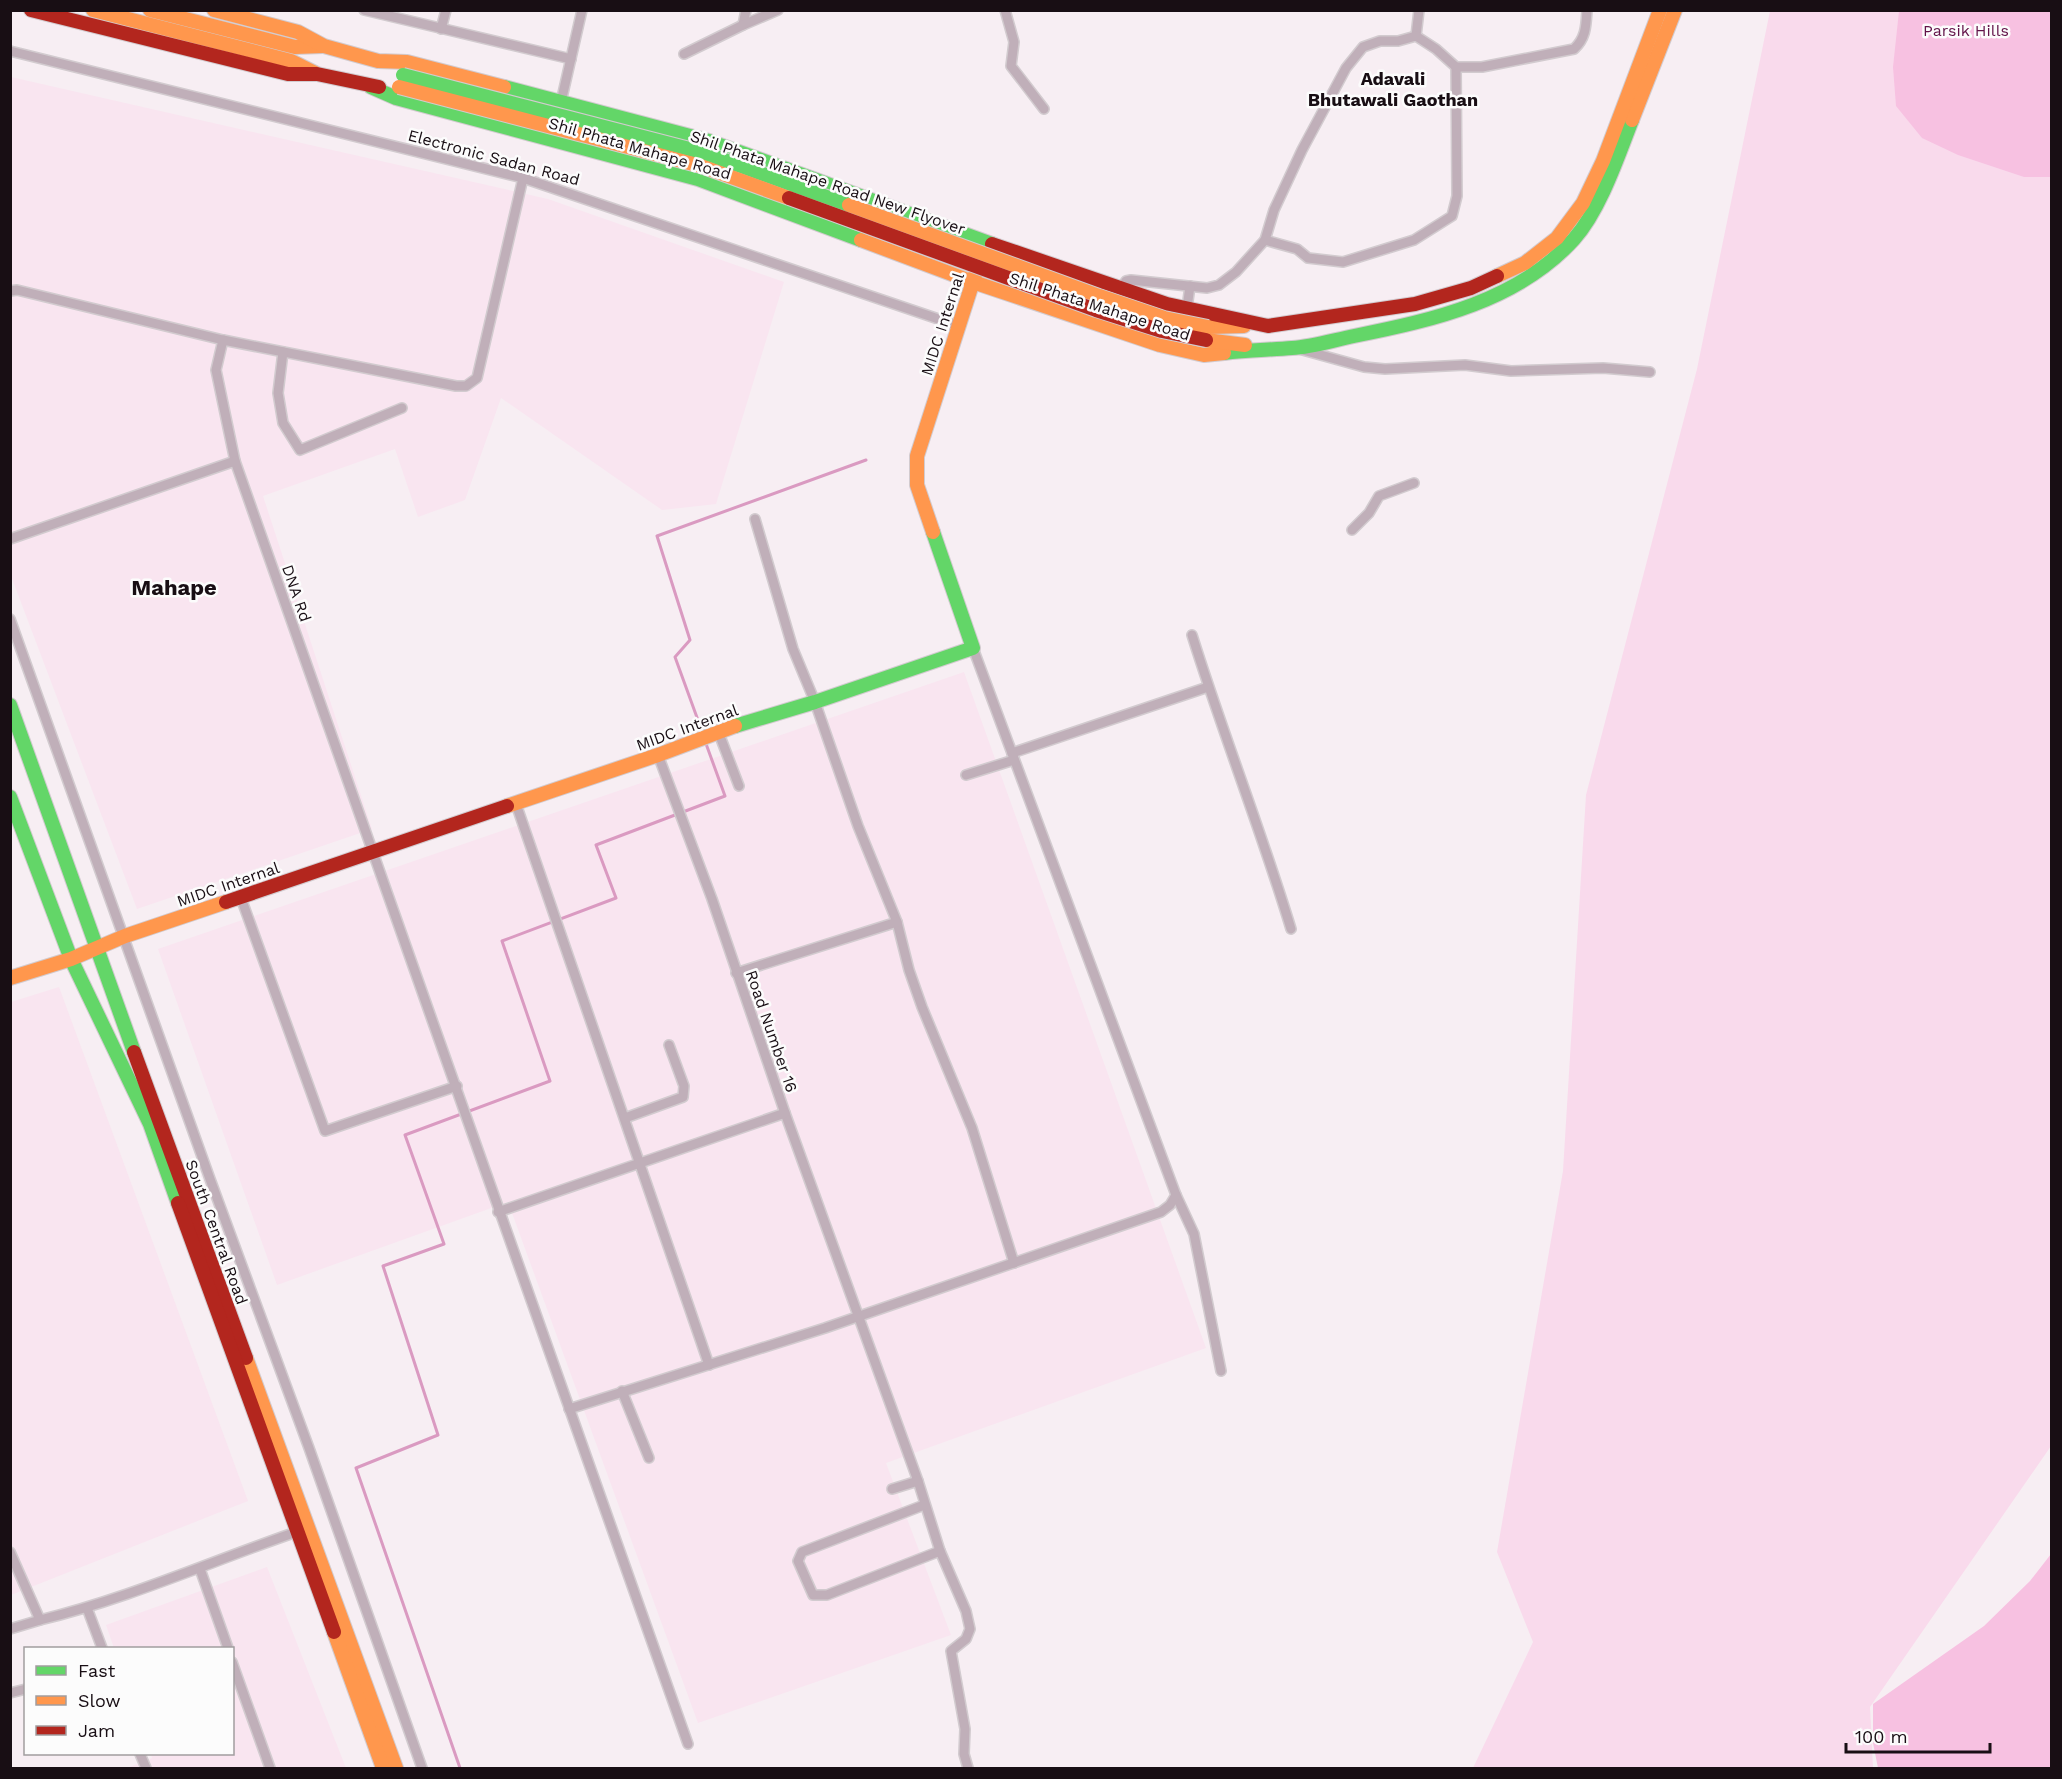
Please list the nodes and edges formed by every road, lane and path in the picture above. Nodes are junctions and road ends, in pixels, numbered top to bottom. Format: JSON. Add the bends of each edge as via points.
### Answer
{"nodes":[{"id":1,"x":31,"y":10,"type":"edge"},
{"id":2,"x":93,"y":10,"type":"edge"},
{"id":3,"x":150,"y":10,"type":"edge"},
{"id":4,"x":214,"y":10,"type":"edge"},
{"id":5,"x":364,"y":10,"type":"edge"},
{"id":6,"x":446,"y":10,"type":"edge"},
{"id":7,"x":582,"y":10,"type":"edge"},
{"id":8,"x":746,"y":10,"type":"edge"},
{"id":9,"x":778,"y":10,"type":"edge"},
{"id":10,"x":1005,"y":10,"type":"edge"},
{"id":11,"x":1419,"y":10,"type":"edge"},
{"id":12,"x":1587,"y":10,"type":"edge"},
{"id":13,"x":1660,"y":10,"type":"edge"},
{"id":14,"x":1675,"y":10,"type":"edge"},
{"id":15,"x":743,"y":25,"type":"junction"},
{"id":16,"x":441,"y":28,"type":"junction"},
{"id":17,"x":1416,"y":36,"type":"junction"},
{"id":18,"x":324,"y":46,"type":"junction"},
{"id":19,"x":10,"y":51,"type":"edge"},
{"id":20,"x":684,"y":54,"type":"dead end"},
{"id":21,"x":571,"y":59,"type":"junction"},
{"id":22,"x":378,"y":61,"type":"junction"},
{"id":23,"x":1456,"y":68,"type":"junction"},
{"id":24,"x":317,"y":74,"type":"junction"},
{"id":25,"x":401,"y":81,"type":"junction"},
{"id":26,"x":371,"y":87,"type":"junction"},
{"id":27,"x":561,"y":102,"type":"junction"},
{"id":28,"x":1044,"y":109,"type":"dead end"},
{"id":29,"x":523,"y":178,"type":"junction"},
{"id":30,"x":1265,"y":240,"type":"junction"},
{"id":31,"x":986,"y":242,"type":"junction"},
{"id":32,"x":973,"y":282,"type":"junction"},
{"id":33,"x":1190,"y":286,"type":"junction"},
{"id":34,"x":1120,"y":288,"type":"junction"},
{"id":35,"x":10,"y":291,"type":"edge"},
{"id":36,"x":1187,"y":308,"type":"junction"},
{"id":37,"x":959,"y":326,"type":"junction"},
{"id":38,"x":1268,"y":326,"type":"junction"},
{"id":39,"x":1105,"y":328,"type":"junction"},
{"id":40,"x":1207,"y":333,"type":"junction"},
{"id":41,"x":223,"y":340,"type":"junction"},
{"id":42,"x":1269,"y":348,"type":"junction"},
{"id":43,"x":1293,"y":348,"type":"junction"},
{"id":44,"x":283,"y":352,"type":"junction"},
{"id":45,"x":1650,"y":372,"type":"dead end"},
{"id":46,"x":402,"y":408,"type":"dead end"},
{"id":47,"x":235,"y":461,"type":"junction"},
{"id":48,"x":1414,"y":483,"type":"dead end"},
{"id":49,"x":755,"y":519,"type":"dead end"},
{"id":50,"x":1352,"y":531,"type":"dead end"},
{"id":51,"x":10,"y":539,"type":"edge"},
{"id":52,"x":10,"y":619,"type":"edge"},
{"id":53,"x":1192,"y":635,"type":"dead end"},
{"id":54,"x":973,"y":648,"type":"junction"},
{"id":55,"x":1208,"y":687,"type":"junction"},
{"id":56,"x":815,"y":702,"type":"junction"},
{"id":57,"x":10,"y":705,"type":"edge"},
{"id":58,"x":718,"y":731,"type":"junction"},
{"id":59,"x":658,"y":755,"type":"junction"},
{"id":60,"x":1013,"y":756,"type":"junction"},
{"id":61,"x":966,"y":775,"type":"dead end"},
{"id":62,"x":739,"y":786,"type":"dead end"},
{"id":63,"x":10,"y":797,"type":"edge"},
{"id":64,"x":516,"y":804,"type":"junction"},
{"id":65,"x":373,"y":852,"type":"junction"},
{"id":66,"x":240,"y":898,"type":"junction"},
{"id":67,"x":897,"y":922,"type":"junction"},
{"id":68,"x":1291,"y":929,"type":"dead end"},
{"id":69,"x":125,"y":936,"type":"junction"},
{"id":70,"x":96,"y":948,"type":"junction"},
{"id":71,"x":71,"y":959,"type":"junction"},
{"id":72,"x":736,"y":973,"type":"junction"},
{"id":73,"x":10,"y":978,"type":"edge"},
{"id":74,"x":669,"y":1045,"type":"dead end"},
{"id":75,"x":458,"y":1089,"type":"junction"},
{"id":76,"x":784,"y":1113,"type":"junction"},
{"id":77,"x":625,"y":1118,"type":"junction"},
{"id":78,"x":640,"y":1163,"type":"junction"},
{"id":79,"x":1176,"y":1195,"type":"junction"},
{"id":80,"x":498,"y":1212,"type":"junction"},
{"id":81,"x":1014,"y":1263,"type":"junction"},
{"id":82,"x":858,"y":1317,"type":"junction"},
{"id":83,"x":709,"y":1365,"type":"junction"},
{"id":84,"x":1221,"y":1371,"type":"dead end"},
{"id":85,"x":622,"y":1391,"type":"junction"},
{"id":86,"x":569,"y":1409,"type":"junction"},
{"id":87,"x":649,"y":1458,"type":"dead end"},
{"id":88,"x":918,"y":1481,"type":"junction"},
{"id":89,"x":892,"y":1489,"type":"dead end"},
{"id":90,"x":924,"y":1505,"type":"junction"},
{"id":91,"x":303,"y":1529,"type":"junction"},
{"id":92,"x":940,"y":1551,"type":"junction"},
{"id":93,"x":10,"y":1552,"type":"edge"},
{"id":94,"x":200,"y":1569,"type":"junction"},
{"id":95,"x":87,"y":1608,"type":"junction"},
{"id":96,"x":40,"y":1620,"type":"junction"},
{"id":97,"x":10,"y":1629,"type":"edge"},
{"id":98,"x":102,"y":1647,"type":"edge"},
{"id":99,"x":228,"y":1647,"type":"edge"},
{"id":100,"x":234,"y":1668,"type":"edge"},
{"id":101,"x":688,"y":1744,"type":"dead end"},
{"id":102,"x":270,"y":1768,"type":"edge"},
{"id":103,"x":383,"y":1768,"type":"edge"},
{"id":104,"x":396,"y":1768,"type":"edge"},
{"id":105,"x":422,"y":1768,"type":"edge"},
{"id":106,"x":968,"y":1768,"type":"edge"}],
"edges":[{"from":1,"to":24,"type":"main road","via":[[288,74]]},
{"from":2,"to":24,"type":"main road","via":[[291,61]]},
{"from":3,"to":18,"type":"main road","via":[[295,47]]},
{"from":4,"to":18,"type":"main road","via":[[298,32]]},
{"from":5,"to":16,"type":"street"},
{"from":6,"to":16,"type":"street"},
{"from":7,"to":21,"type":"street"},
{"from":8,"to":15,"type":"street"},
{"from":9,"to":15,"type":"street"},
{"from":10,"to":28,"type":"street","via":[[1014,42],[1011,66]]},
{"from":11,"to":17,"type":"street"},
{"from":12,"to":23,"type":"street","via":[[1586,31],[1575,49],[1482,67]]},
{"from":13,"to":38,"type":"main road","name":"Shil Phata Mahape Road","via":[[1603,161],[1557,238],[1525,263],[1471,288],[1415,304]]},
{"from":14,"to":43,"type":"main road","name":"Shil Phata Mahape Road","via":[[1610,177],[1576,237],[1559,254],[1503,293],[1471,307],[1395,328]]},
{"from":15,"to":20,"type":"street"},
{"from":16,"to":21,"type":"street"},
{"from":17,"to":23,"type":"street"},
{"from":17,"to":30,"type":"street","via":[[1363,47],[1346,68],[1274,210]]},
{"from":18,"to":22,"type":"main road"},
{"from":19,"to":29,"type":"street","name":"Electronic Sadan Road"},
{"from":21,"to":27,"type":"street"},
{"from":22,"to":25,"type":"main road","name":"Shil Phata Mahape Road New Flyover"},
{"from":22,"to":27,"type":"main road","name":"Shil Phata Mahape Road","via":[[407,62]]},
{"from":23,"to":30,"type":"street","via":[[1457,196],[1452,216],[1414,240],[1342,262],[1308,258],[1297,249]]},
{"from":24,"to":26,"type":"main road"},
{"from":25,"to":26,"type":"main road","name":"Shil Phata Mahape Road New Flyover"},
{"from":25,"to":40,"type":"main road","name":"Shil Phata Mahape Road New Flyover","bridge":true,"via":[[705,153]]},
{"from":26,"to":32,"type":"main road","name":"Shil Phata Mahape Road","via":[[396,98],[698,179]]},
{"from":27,"to":31,"type":"main road","name":"Shil Phata Mahape Road","via":[[709,141]]},
{"from":29,"to":37,"type":"street","name":"Electronic Sadan Road"},
{"from":29,"to":44,"type":"street","via":[[477,378],[466,386]]},
{"from":30,"to":33,"type":"street","via":[[1219,285]]},
{"from":31,"to":32,"type":"main road","name":"MIDC Internal"},
{"from":31,"to":34,"type":"main road","name":"Shil Phata Mahape Road"},
{"from":32,"to":37,"type":"main road","name":"MIDC Internal"},
{"from":32,"to":39,"type":"main road","name":"Shil Phata Mahape Road"},
{"from":33,"to":34,"type":"street","via":[[1131,280]]},
{"from":33,"to":36,"type":"street"},
{"from":34,"to":36,"type":"main road","name":"Shil Phata Mahape Road"},
{"from":34,"to":39,"type":"street"},
{"from":35,"to":41,"type":"street"},
{"from":36,"to":38,"type":"main road","name":"Shil Phata Mahape Road"},
{"from":37,"to":54,"type":"main road","name":"MIDC Internal","via":[[917,456],[917,484]]},
{"from":38,"to":40,"type":"main road","name":"Shil Phata Mahape Road New Flyover"},
{"from":39,"to":42,"type":"main road","name":"Shil Phata Mahape Road","via":[[1204,355]]},
{"from":40,"to":42,"type":"main road","name":"Shil Phata Mahape Road New Flyover"},
{"from":41,"to":44,"type":"street"},
{"from":41,"to":47,"type":"street","name":"DNA Rd","via":[[216,370]]},
{"from":42,"to":43,"type":"main road","name":"Shil Phata Mahape Road"},
{"from":43,"to":45,"type":"street","via":[[1385,369],[1465,365],[1511,371],[1603,368]]},
{"from":44,"to":46,"type":"street","via":[[278,393],[283,423],[300,450]]},
{"from":47,"to":51,"type":"street"},
{"from":47,"to":65,"type":"street","name":"DNA Rd"},
{"from":48,"to":50,"type":"street","via":[[1379,496]]},
{"from":49,"to":56,"type":"street","via":[[793,649]]},
{"from":52,"to":69,"type":"street"},
{"from":53,"to":55,"type":"street"},
{"from":54,"to":56,"type":"main road","name":"MIDC Internal"},
{"from":54,"to":60,"type":"street"},
{"from":55,"to":60,"type":"street"},
{"from":55,"to":68,"type":"street"},
{"from":56,"to":58,"type":"main road","name":"MIDC Internal"},
{"from":56,"to":67,"type":"street","via":[[858,826]]},
{"from":57,"to":70,"type":"main road","name":"South Central Road"},
{"from":58,"to":59,"type":"main road","name":"MIDC Internal"},
{"from":58,"to":62,"type":"street"},
{"from":59,"to":64,"type":"main road","name":"MIDC Internal"},
{"from":59,"to":72,"type":"street","name":"Road Number 16"},
{"from":60,"to":61,"type":"street"},
{"from":60,"to":79,"type":"street"},
{"from":63,"to":71,"type":"main road","name":"South Central Road"},
{"from":64,"to":65,"type":"main road","name":"MIDC Internal"},
{"from":64,"to":77,"type":"street"},
{"from":65,"to":66,"type":"main road","name":"MIDC Internal"},
{"from":65,"to":75,"type":"street","name":"DNA Rd"},
{"from":66,"to":69,"type":"main road","name":"MIDC Internal"},
{"from":66,"to":75,"type":"street","via":[[325,1131]]},
{"from":67,"to":72,"type":"street"},
{"from":67,"to":81,"type":"street","via":[[909,970],[972,1128]]},
{"from":69,"to":70,"type":"main road","name":"MIDC Internal"},
{"from":69,"to":105,"type":"street"},
{"from":70,"to":71,"type":"main road","name":"MIDC Internal"},
{"from":70,"to":91,"type":"main road","name":"South Central Road"},
{"from":71,"to":73,"type":"main road","name":"MIDC Internal"},
{"from":71,"to":91,"type":"main road","name":"South Central Road","via":[[150,1124]]},
{"from":72,"to":76,"type":"street","name":"Road Number 16"},
{"from":74,"to":77,"type":"street","via":[[684,1086],[683,1097]]},
{"from":75,"to":80,"type":"street","name":"DNA Rd"},
{"from":76,"to":78,"type":"street"},
{"from":76,"to":82,"type":"street","name":"Road Number 16"},
{"from":77,"to":78,"type":"street"},
{"from":78,"to":80,"type":"street"},
{"from":78,"to":83,"type":"street"},
{"from":79,"to":81,"type":"street","via":[[1161,1212]]},
{"from":79,"to":84,"type":"street","via":[[1194,1234]]},
{"from":80,"to":86,"type":"street","name":"DNA Rd"},
{"from":81,"to":82,"type":"street"},
{"from":82,"to":83,"type":"street"},
{"from":82,"to":88,"type":"street","name":"Road Number 16"},
{"from":83,"to":85,"type":"street"},
{"from":85,"to":86,"type":"street"},
{"from":85,"to":87,"type":"street"},
{"from":86,"to":101,"type":"street","name":"DNA Rd"},
{"from":88,"to":89,"type":"street"},
{"from":88,"to":90,"type":"street","name":"Road Number 16"},
{"from":90,"to":92,"type":"street","name":"Road Number 16"},
{"from":90,"to":92,"type":"street","via":[[802,1552],[798,1560],[813,1595],[819,1596]]},
{"from":91,"to":94,"type":"street"},
{"from":91,"to":103,"type":"main road","name":"South Central Road"},
{"from":91,"to":104,"type":"main road","name":"South Central Road"},
{"from":92,"to":106,"type":"street","name":"Road Number 16","via":[[970,1629],[966,1639],[951,1651]]},
{"from":93,"to":96,"type":"street"},
{"from":94,"to":95,"type":"street"},
{"from":94,"to":99,"type":"street"},
{"from":95,"to":96,"type":"street"},
{"from":95,"to":98,"type":"street"},
{"from":96,"to":97,"type":"street"},
{"from":100,"to":102,"type":"street"}]}
